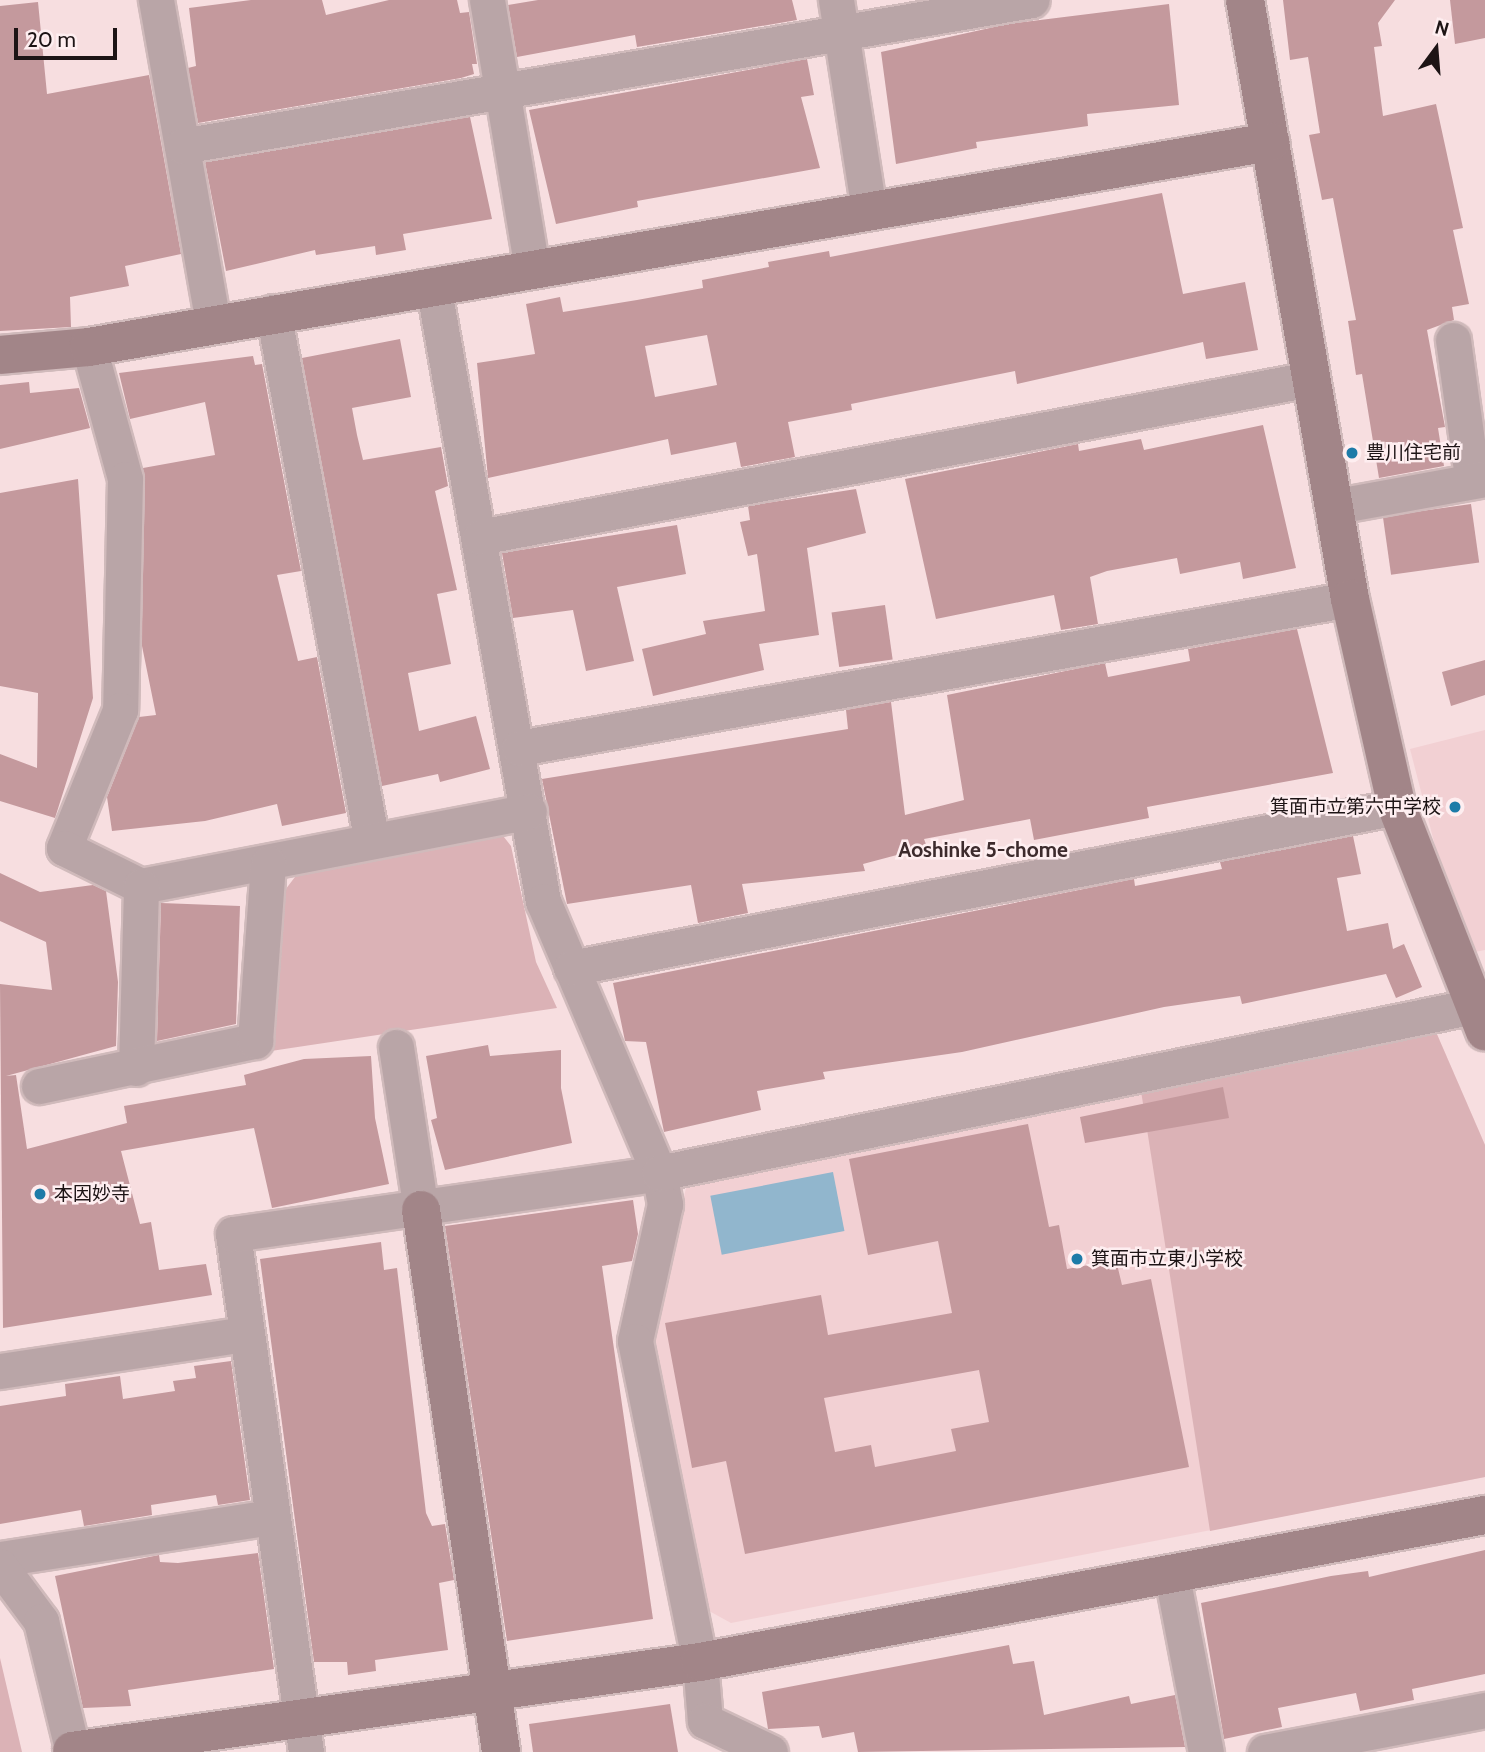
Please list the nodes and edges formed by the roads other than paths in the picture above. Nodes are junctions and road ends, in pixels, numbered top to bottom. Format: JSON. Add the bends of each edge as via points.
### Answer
{"nodes":[{"id":1,"x":156,"y":0,"type":"edge"},
{"id":2,"x":487,"y":0,"type":"edge"},
{"id":3,"x":1032,"y":0,"type":"edge"},
{"id":4,"x":1245,"y":0,"type":"edge"},
{"id":5,"x":839,"y":16,"type":"edge"},
{"id":6,"x":503,"y":89,"type":"junction"},
{"id":7,"x":1270,"y":142,"type":"junction"},
{"id":8,"x":182,"y":146,"type":"junction"},
{"id":9,"x":870,"y":210,"type":"junction"},
{"id":10,"x":532,"y":268,"type":"junction"},
{"id":11,"x":433,"y":285,"type":"junction"},
{"id":12,"x":273,"y":312,"type":"junction"},
{"id":13,"x":213,"y":322,"type":"junction"},
{"id":14,"x":1453,"y":340,"type":"dead end"},
{"id":15,"x":89,"y":347,"type":"junction"},
{"id":16,"x":0,"y":355,"type":"edge"},
{"id":17,"x":1310,"y":379,"type":"junction"},
{"id":18,"x":1478,"y":478,"type":"edge"},
{"id":19,"x":1337,"y":506,"type":"junction"},
{"id":20,"x":480,"y":537,"type":"junction"},
{"id":21,"x":1350,"y":599,"type":"junction"},
{"id":22,"x":519,"y":748,"type":"junction"},
{"id":23,"x":1397,"y":807,"type":"junction"},
{"id":24,"x":529,"y":811,"type":"junction"},
{"id":25,"x":371,"y":837,"type":"junction"},
{"id":26,"x":268,"y":863,"type":"junction"},
{"id":27,"x":141,"y":886,"type":"junction"},
{"id":28,"x":571,"y":968,"type":"junction"},
{"id":29,"x":1480,"y":1019,"type":"edge"},
{"id":30,"x":396,"y":1046,"type":"dead end"},
{"id":31,"x":136,"y":1068,"type":"junction"},
{"id":32,"x":39,"y":1086,"type":"dead end"},
{"id":33,"x":659,"y":1174,"type":"junction"},
{"id":34,"x":421,"y":1210,"type":"junction"},
{"id":35,"x":244,"y":1334,"type":"junction"},
{"id":36,"x":0,"y":1371,"type":"edge"},
{"id":37,"x":1485,"y":1515,"type":"edge"},
{"id":38,"x":271,"y":1517,"type":"junction"},
{"id":39,"x":0,"y":1559,"type":"edge"},
{"id":40,"x":0,"y":1566,"type":"edge"},
{"id":41,"x":1172,"y":1576,"type":"junction"},
{"id":42,"x":699,"y":1662,"type":"junction"},
{"id":43,"x":493,"y":1696,"type":"junction"},
{"id":44,"x":1485,"y":1710,"type":"edge"},
{"id":45,"x":303,"y":1734,"type":"edge"},
{"id":46,"x":72,"y":1752,"type":"edge"},
{"id":47,"x":501,"y":1752,"type":"edge"},
{"id":48,"x":770,"y":1752,"type":"edge"},
{"id":49,"x":1206,"y":1752,"type":"edge"},
{"id":50,"x":1265,"y":1752,"type":"edge"}],
"edges":[{"from":1,"to":8,"type":"street"},
{"from":2,"to":6,"type":"street"},
{"from":3,"to":5,"type":"street"},
{"from":4,"to":7,"type":"street"},
{"from":5,"to":6,"type":"street"},
{"from":5,"to":9,"type":"street"},
{"from":6,"to":8,"type":"street"},
{"from":6,"to":10,"type":"street"},
{"from":7,"to":9,"type":"street"},
{"from":7,"to":17,"type":"street"},
{"from":8,"to":13,"type":"street"},
{"from":9,"to":10,"type":"street"},
{"from":10,"to":11,"type":"street"},
{"from":11,"to":12,"type":"street"},
{"from":11,"to":20,"type":"street"},
{"from":12,"to":13,"type":"street"},
{"from":12,"to":25,"type":"street"},
{"from":13,"to":15,"type":"street"},
{"from":14,"to":18,"type":"street"},
{"from":15,"to":16,"type":"street"},
{"from":15,"to":27,"type":"street","via":[[125,479],[120,710],[64,848]]},
{"from":17,"to":19,"type":"street"},
{"from":17,"to":20,"type":"street"},
{"from":18,"to":19,"type":"street","via":[[1448,491]]},
{"from":19,"to":21,"type":"street"},
{"from":20,"to":22,"type":"street"},
{"from":21,"to":22,"type":"street"},
{"from":21,"to":23,"type":"street"},
{"from":22,"to":24,"type":"street"},
{"from":23,"to":28,"type":"street"},
{"from":23,"to":29,"type":"street"},
{"from":24,"to":25,"type":"street"},
{"from":24,"to":28,"type":"street","via":[[543,901]]},
{"from":25,"to":26,"type":"street"},
{"from":26,"to":27,"type":"street"},
{"from":26,"to":31,"type":"street","via":[[255,1041]]},
{"from":27,"to":31,"type":"street"},
{"from":28,"to":33,"type":"street"},
{"from":29,"to":33,"type":"street"},
{"from":30,"to":34,"type":"street"},
{"from":31,"to":32,"type":"street"},
{"from":33,"to":34,"type":"street"},
{"from":33,"to":42,"type":"street","via":[[665,1204],[635,1341]]},
{"from":34,"to":35,"type":"street","via":[[233,1234]]},
{"from":34,"to":43,"type":"street"},
{"from":35,"to":36,"type":"street"},
{"from":35,"to":38,"type":"street"},
{"from":37,"to":41,"type":"street"},
{"from":38,"to":39,"type":"street"},
{"from":38,"to":45,"type":"street"},
{"from":40,"to":46,"type":"street","via":[[41,1621]]},
{"from":41,"to":42,"type":"street"},
{"from":41,"to":49,"type":"street"},
{"from":42,"to":43,"type":"street"},
{"from":42,"to":48,"type":"street","via":[[705,1721]]},
{"from":43,"to":45,"type":"street"},
{"from":43,"to":47,"type":"street"},
{"from":44,"to":50,"type":"street"},
{"from":45,"to":46,"type":"street"}]}
